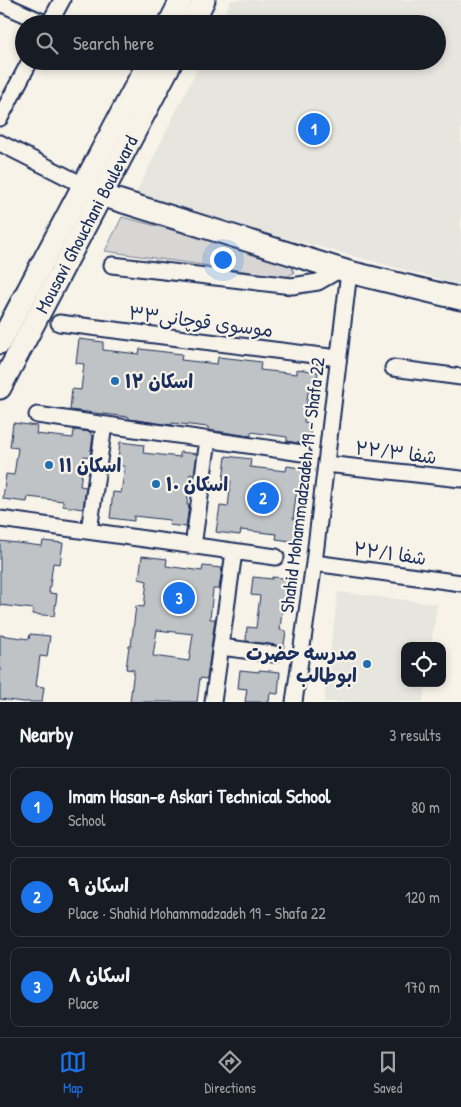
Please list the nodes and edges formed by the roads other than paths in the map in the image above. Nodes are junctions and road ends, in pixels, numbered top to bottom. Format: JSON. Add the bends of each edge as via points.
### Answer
{"nodes":[{"id":1,"x":62,"y":0,"type":"edge"},
{"id":2,"x":181,"y":0,"type":"edge"},
{"id":3,"x":204,"y":0,"type":"edge"},
{"id":4,"x":0,"y":3,"type":"edge"},
{"id":5,"x":27,"y":15,"type":"edge"},
{"id":6,"x":53,"y":15,"type":"edge"},
{"id":7,"x":174,"y":15,"type":"edge"},
{"id":8,"x":196,"y":15,"type":"edge"},
{"id":9,"x":25,"y":70,"type":"edge"},
{"id":10,"x":145,"y":70,"type":"edge"},
{"id":11,"x":166,"y":70,"type":"edge"},
{"id":12,"x":0,"y":118,"type":"edge"},
{"id":13,"x":0,"y":143,"type":"edge"},
{"id":14,"x":92,"y":190,"type":"junction"},
{"id":15,"x":112,"y":265,"type":"dead end"},
{"id":16,"x":344,"y":271,"type":"junction"},
{"id":17,"x":461,"y":299,"type":"edge"},
{"id":18,"x":59,"y":323,"type":"dead end"},
{"id":19,"x":0,"y":343,"type":"edge"},
{"id":20,"x":338,"y":358,"type":"junction"},
{"id":21,"x":393,"y":368,"type":"dead end"},
{"id":22,"x":461,"y":377,"type":"edge"},
{"id":23,"x":0,"y":388,"type":"edge"},
{"id":24,"x":36,"y":416,"type":"dead end"},
{"id":25,"x":104,"y":425,"type":"junction"},
{"id":26,"x":208,"y":440,"type":"junction"},
{"id":27,"x":302,"y":453,"type":"dead end"},
{"id":28,"x":326,"y":464,"type":"junction"},
{"id":29,"x":461,"y":479,"type":"edge"},
{"id":30,"x":0,"y":519,"type":"edge"},
{"id":31,"x":89,"y":531,"type":"junction"},
{"id":32,"x":193,"y":546,"type":"junction"},
{"id":33,"x":234,"y":552,"type":"junction"},
{"id":34,"x":276,"y":557,"type":"dead end"},
{"id":35,"x":314,"y":563,"type":"junction"},
{"id":36,"x":461,"y":583,"type":"edge"},
{"id":37,"x":221,"y":647,"type":"junction"},
{"id":38,"x":274,"y":654,"type":"dead end"},
{"id":39,"x":213,"y":702,"type":"edge"},
{"id":40,"x":294,"y":702,"type":"edge"}],
"edges":[{"from":1,"to":6,"type":"street"},
{"from":2,"to":7,"type":"street"},
{"from":3,"to":8,"type":"street"},
{"from":4,"to":5,"type":"street"},
{"from":9,"to":12,"type":"street"},
{"from":10,"to":14,"type":"street","name":"Mousavi Ghouchani Boulevard"},
{"from":11,"to":14,"type":"street","name":"Mousavi Ghouchani Boulevard"},
{"from":13,"to":14,"type":"street"},
{"from":14,"to":16,"type":"street"},
{"from":14,"to":19,"type":"street","name":"Mousavi Ghouchani Boulevard"},
{"from":14,"to":23,"type":"street","name":"Mousavi Ghouchani Boulevard"},
{"from":15,"to":16,"type":"street","via":[[292,286],[318,282]]},
{"from":16,"to":17,"type":"street"},
{"from":16,"to":20,"type":"street","name":"Shahid Mohammadzadeh 19 - Shafa 22"},
{"from":18,"to":20,"type":"street","name":"موسوی قوچانی۳۳"},
{"from":20,"to":28,"type":"street","name":"Shahid Mohammadzadeh 19 - Shafa 22"},
{"from":21,"to":22,"type":"street"},
{"from":24,"to":25,"type":"street"},
{"from":25,"to":26,"type":"street"},
{"from":25,"to":31,"type":"street"},
{"from":26,"to":27,"type":"street"},
{"from":26,"to":32,"type":"street"},
{"from":28,"to":29,"type":"street","name":"شفا ۲۲/۳"},
{"from":28,"to":35,"type":"street","name":"Shahid Mohammadzadeh 19 - Shafa 22"},
{"from":30,"to":31,"type":"street"},
{"from":31,"to":32,"type":"street"},
{"from":32,"to":33,"type":"street"},
{"from":33,"to":34,"type":"street"},
{"from":33,"to":37,"type":"street"},
{"from":35,"to":36,"type":"street","name":"۲۲/۱ شفا"},
{"from":35,"to":40,"type":"street","name":"Shahid Mohammadzadeh 19 - Shafa 22"},
{"from":37,"to":38,"type":"street"},
{"from":37,"to":39,"type":"street"}]}
